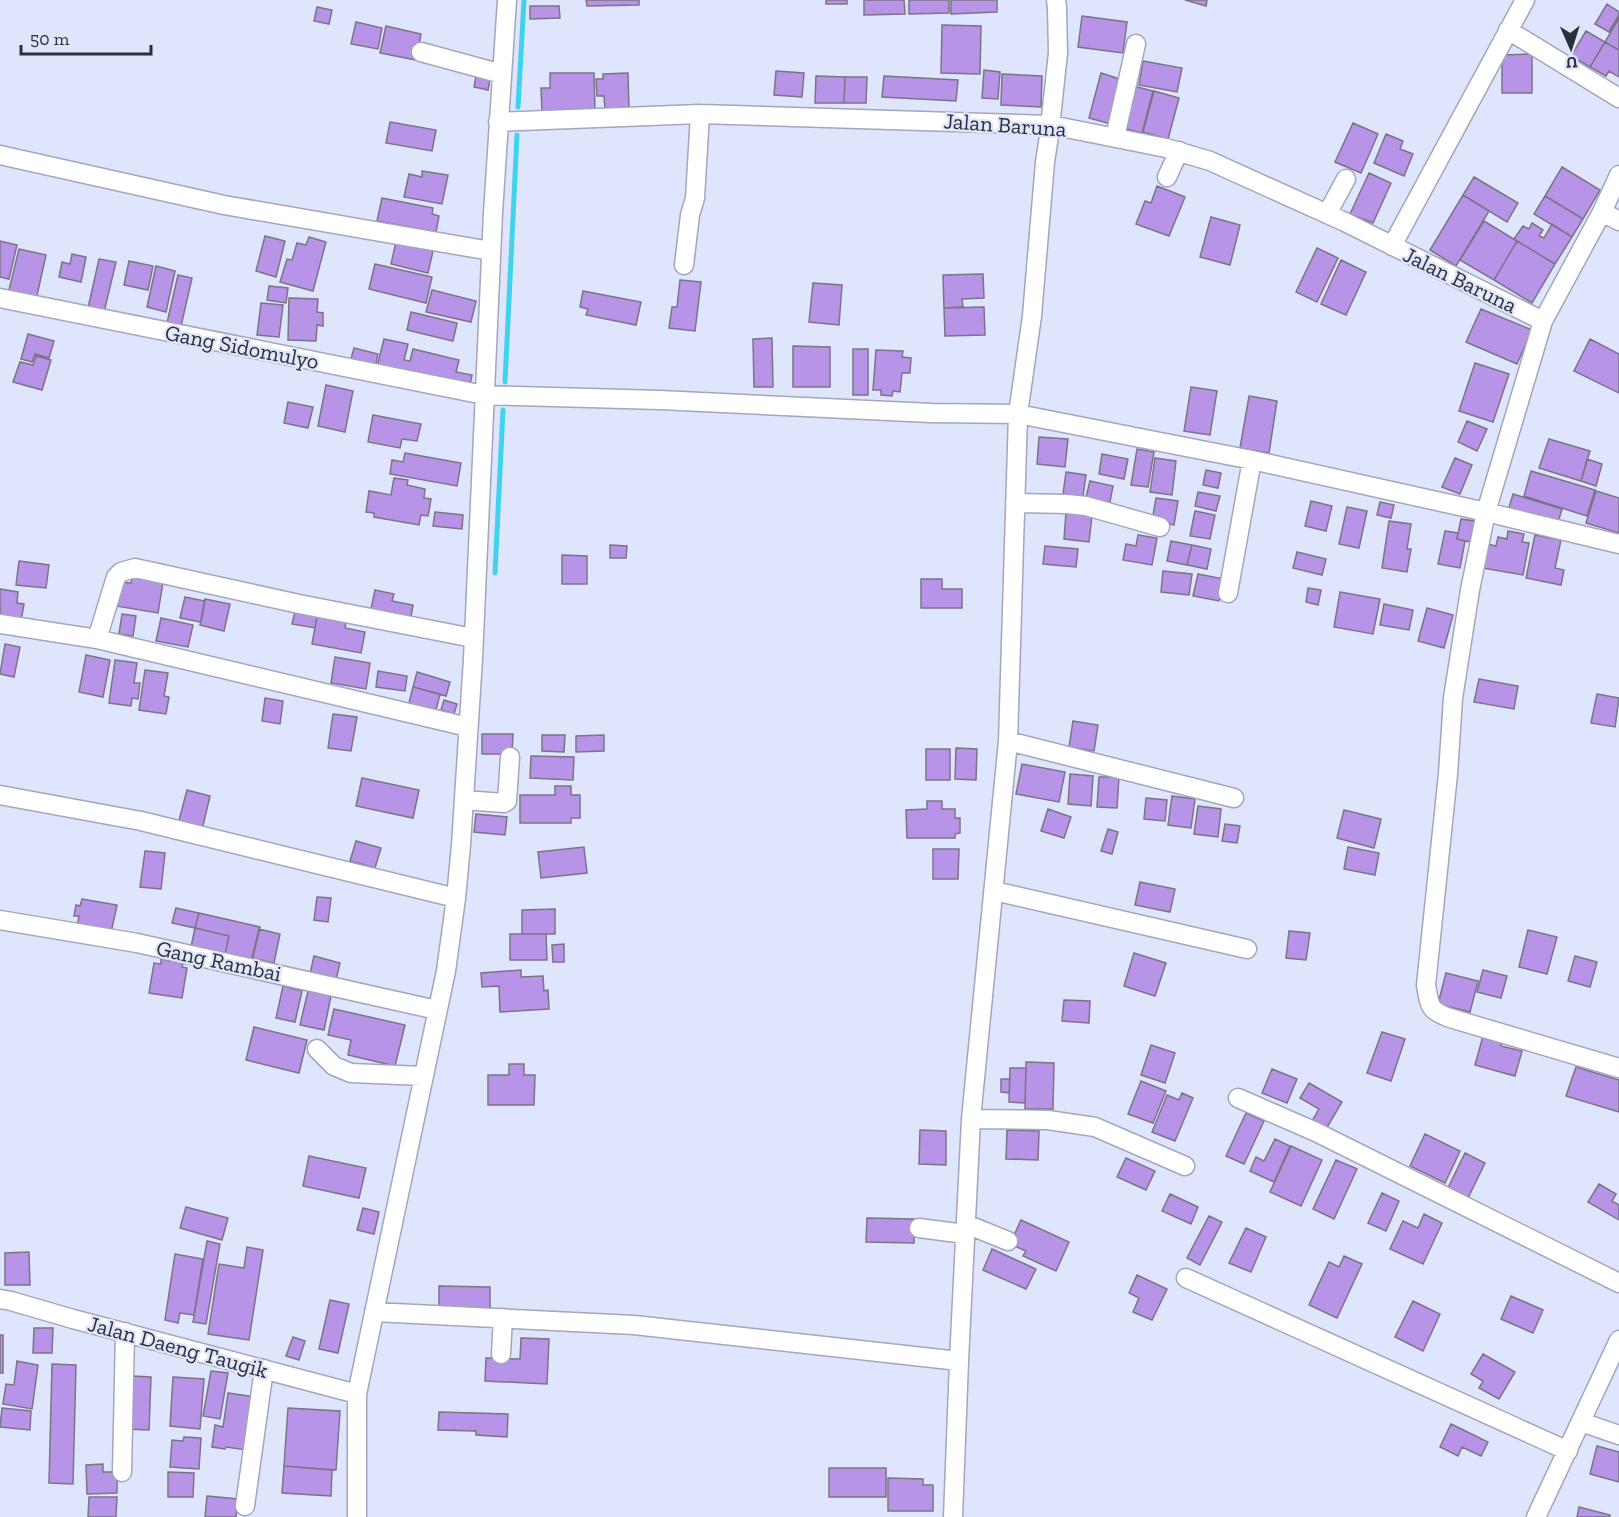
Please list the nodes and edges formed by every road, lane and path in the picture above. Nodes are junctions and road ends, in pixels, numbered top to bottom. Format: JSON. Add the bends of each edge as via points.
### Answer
{"nodes":[{"id":1,"x":507,"y":0,"type":"edge"},
{"id":2,"x":1056,"y":0,"type":"edge"},
{"id":3,"x":1525,"y":0,"type":"edge"},
{"id":4,"x":1509,"y":30,"type":"junction"},
{"id":5,"x":1136,"y":44,"type":"dead end"},
{"id":6,"x":421,"y":52,"type":"dead end"},
{"id":7,"x":502,"y":74,"type":"junction"},
{"id":8,"x":1619,"y":98,"type":"edge"},
{"id":9,"x":700,"y":114,"type":"junction"},
{"id":10,"x":498,"y":122,"type":"junction"},
{"id":11,"x":1050,"y":125,"type":"junction"},
{"id":12,"x":1115,"y":137,"type":"junction"},
{"id":13,"x":1179,"y":151,"type":"junction"},
{"id":14,"x":0,"y":155,"type":"edge"},
{"id":15,"x":1619,"y":175,"type":"edge"},
{"id":16,"x":1167,"y":177,"type":"dead end"},
{"id":17,"x":1346,"y":179,"type":"dead end"},
{"id":18,"x":1602,"y":212,"type":"junction"},
{"id":19,"x":1327,"y":214,"type":"junction"},
{"id":20,"x":1619,"y":221,"type":"edge"},
{"id":21,"x":1392,"y":246,"type":"junction"},
{"id":22,"x":491,"y":250,"type":"junction"},
{"id":23,"x":684,"y":265,"type":"dead end"},
{"id":24,"x":0,"y":298,"type":"edge"},
{"id":25,"x":1543,"y":321,"type":"junction"},
{"id":26,"x":484,"y":395,"type":"junction"},
{"id":27,"x":1018,"y":414,"type":"junction"},
{"id":28,"x":1252,"y":460,"type":"junction"},
{"id":29,"x":1015,"y":503,"type":"junction"},
{"id":30,"x":1486,"y":512,"type":"junction"},
{"id":31,"x":1160,"y":527,"type":"dead end"},
{"id":32,"x":1619,"y":544,"type":"edge"},
{"id":33,"x":1228,"y":593,"type":"dead end"},
{"id":34,"x":0,"y":624,"type":"edge"},
{"id":35,"x":473,"y":638,"type":"junction"},
{"id":36,"x":96,"y":639,"type":"junction"},
{"id":37,"x":468,"y":728,"type":"junction"},
{"id":38,"x":1008,"y":741,"type":"junction"},
{"id":39,"x":510,"y":757,"type":"dead end"},
{"id":40,"x":0,"y":795,"type":"edge"},
{"id":41,"x":1234,"y":798,"type":"dead end"},
{"id":42,"x":464,"y":800,"type":"junction"},
{"id":43,"x":994,"y":891,"type":"junction"},
{"id":44,"x":456,"y":898,"type":"junction"},
{"id":45,"x":0,"y":920,"type":"edge"},
{"id":46,"x":1247,"y":949,"type":"dead end"},
{"id":47,"x":437,"y":1010,"type":"junction"},
{"id":48,"x":317,"y":1049,"type":"dead end"},
{"id":49,"x":1619,"y":1068,"type":"edge"},
{"id":50,"x":423,"y":1076,"type":"junction"},
{"id":51,"x":1238,"y":1098,"type":"dead end"},
{"id":52,"x":971,"y":1119,"type":"junction"},
{"id":53,"x":1185,"y":1166,"type":"dead end"},
{"id":54,"x":919,"y":1228,"type":"dead end"},
{"id":55,"x":965,"y":1229,"type":"junction"},
{"id":56,"x":1008,"y":1241,"type":"dead end"},
{"id":57,"x":1186,"y":1278,"type":"dead end"},
{"id":58,"x":1619,"y":1283,"type":"edge"},
{"id":59,"x":0,"y":1299,"type":"edge"},
{"id":60,"x":374,"y":1312,"type":"junction"},
{"id":61,"x":503,"y":1318,"type":"junction"},
{"id":62,"x":125,"y":1332,"type":"junction"},
{"id":63,"x":1619,"y":1340,"type":"edge"},
{"id":64,"x":501,"y":1354,"type":"dead end"},
{"id":65,"x":958,"y":1361,"type":"junction"},
{"id":66,"x":264,"y":1369,"type":"junction"},
{"id":67,"x":357,"y":1394,"type":"junction"},
{"id":68,"x":1581,"y":1422,"type":"junction"},
{"id":69,"x":1619,"y":1435,"type":"edge"},
{"id":70,"x":1568,"y":1451,"type":"junction"},
{"id":71,"x":122,"y":1472,"type":"dead end"},
{"id":72,"x":245,"y":1506,"type":"dead end"},
{"id":73,"x":357,"y":1517,"type":"edge"},
{"id":74,"x":953,"y":1517,"type":"edge"},
{"id":75,"x":1536,"y":1517,"type":"edge"}],
"edges":[{"from":1,"to":7,"type":"street"},
{"from":2,"to":11,"type":"street","via":[[1058,53]]},
{"from":3,"to":4,"type":"street"},
{"from":4,"to":8,"type":"street"},
{"from":4,"to":21,"type":"street"},
{"from":5,"to":12,"type":"street"},
{"from":6,"to":7,"type":"street"},
{"from":7,"to":10,"type":"street"},
{"from":9,"to":10,"type":"street","name":"Jalan Baruna"},
{"from":9,"to":11,"type":"street","name":"Jalan Baruna"},
{"from":9,"to":23,"type":"street","via":[[696,187]]},
{"from":10,"to":22,"type":"street"},
{"from":11,"to":12,"type":"street","name":"Jalan Baruna"},
{"from":11,"to":27,"type":"street","via":[[1032,316]]},
{"from":12,"to":13,"type":"street","name":"Jalan Baruna"},
{"from":13,"to":16,"type":"street"},
{"from":13,"to":19,"type":"street","name":"Jalan Baruna","via":[[1236,172]]},
{"from":14,"to":22,"type":"street","via":[[224,205]]},
{"from":15,"to":18,"type":"street"},
{"from":17,"to":19,"type":"street"},
{"from":18,"to":20,"type":"street"},
{"from":18,"to":25,"type":"street"},
{"from":19,"to":21,"type":"street","name":"Jalan Baruna"},
{"from":21,"to":25,"type":"street","name":"Jalan Baruna"},
{"from":22,"to":26,"type":"street"},
{"from":24,"to":26,"type":"street","name":"Gang Sidomulyo"},
{"from":25,"to":30,"type":"street"},
{"from":26,"to":27,"type":"street","name":"Gang Sidomulyo"},
{"from":26,"to":35,"type":"street"},
{"from":27,"to":28,"type":"street","name":"Gang Sidomulyo"},
{"from":27,"to":29,"type":"street"},
{"from":28,"to":30,"type":"street","name":"Gang Sidomulyo"},
{"from":28,"to":33,"type":"street"},
{"from":29,"to":31,"type":"street","via":[[1086,506]]},
{"from":29,"to":38,"type":"street"},
{"from":30,"to":32,"type":"street","name":"Gang Sidomulyo"},
{"from":30,"to":49,"type":"street","via":[[1453,698],[1426,985],[1430,1005],[1436,1013],[1450,1018]]},
{"from":34,"to":36,"type":"street"},
{"from":35,"to":36,"type":"street","via":[[135,568],[116,577]]},
{"from":35,"to":37,"type":"street"},
{"from":36,"to":37,"type":"street"},
{"from":37,"to":42,"type":"street"},
{"from":38,"to":41,"type":"street"},
{"from":38,"to":43,"type":"street"},
{"from":39,"to":42,"type":"street","via":[[507,801]]},
{"from":40,"to":44,"type":"street","via":[[141,821]]},
{"from":42,"to":44,"type":"street"},
{"from":43,"to":46,"type":"street"},
{"from":43,"to":52,"type":"street"},
{"from":44,"to":47,"type":"street"},
{"from":45,"to":47,"type":"street","name":"Gang Rambai","via":[[137,943]]},
{"from":47,"to":50,"type":"street"},
{"from":48,"to":50,"type":"street","via":[[334,1066],[351,1073]]},
{"from":50,"to":60,"type":"street"},
{"from":51,"to":58,"type":"street","via":[[1316,1132]]},
{"from":52,"to":53,"type":"street","via":[[1048,1120],[1095,1127]]},
{"from":52,"to":55,"type":"street"},
{"from":54,"to":55,"type":"street"},
{"from":55,"to":56,"type":"street"},
{"from":55,"to":65,"type":"street"},
{"from":57,"to":70,"type":"street"},
{"from":59,"to":62,"type":"street","name":"Jalan Daeng Taugik"},
{"from":60,"to":61,"type":"street"},
{"from":60,"to":67,"type":"street"},
{"from":61,"to":64,"type":"street"},
{"from":61,"to":65,"type":"street","via":[[634,1325]]},
{"from":62,"to":66,"type":"street","name":"Jalan Daeng Taugik"},
{"from":62,"to":71,"type":"street"},
{"from":63,"to":68,"type":"street"},
{"from":65,"to":74,"type":"street"},
{"from":66,"to":67,"type":"street","name":"Jalan Daeng Taugik"},
{"from":66,"to":72,"type":"street"},
{"from":67,"to":73,"type":"street"},
{"from":68,"to":69,"type":"street"},
{"from":68,"to":70,"type":"street"},
{"from":70,"to":75,"type":"street"}]}
